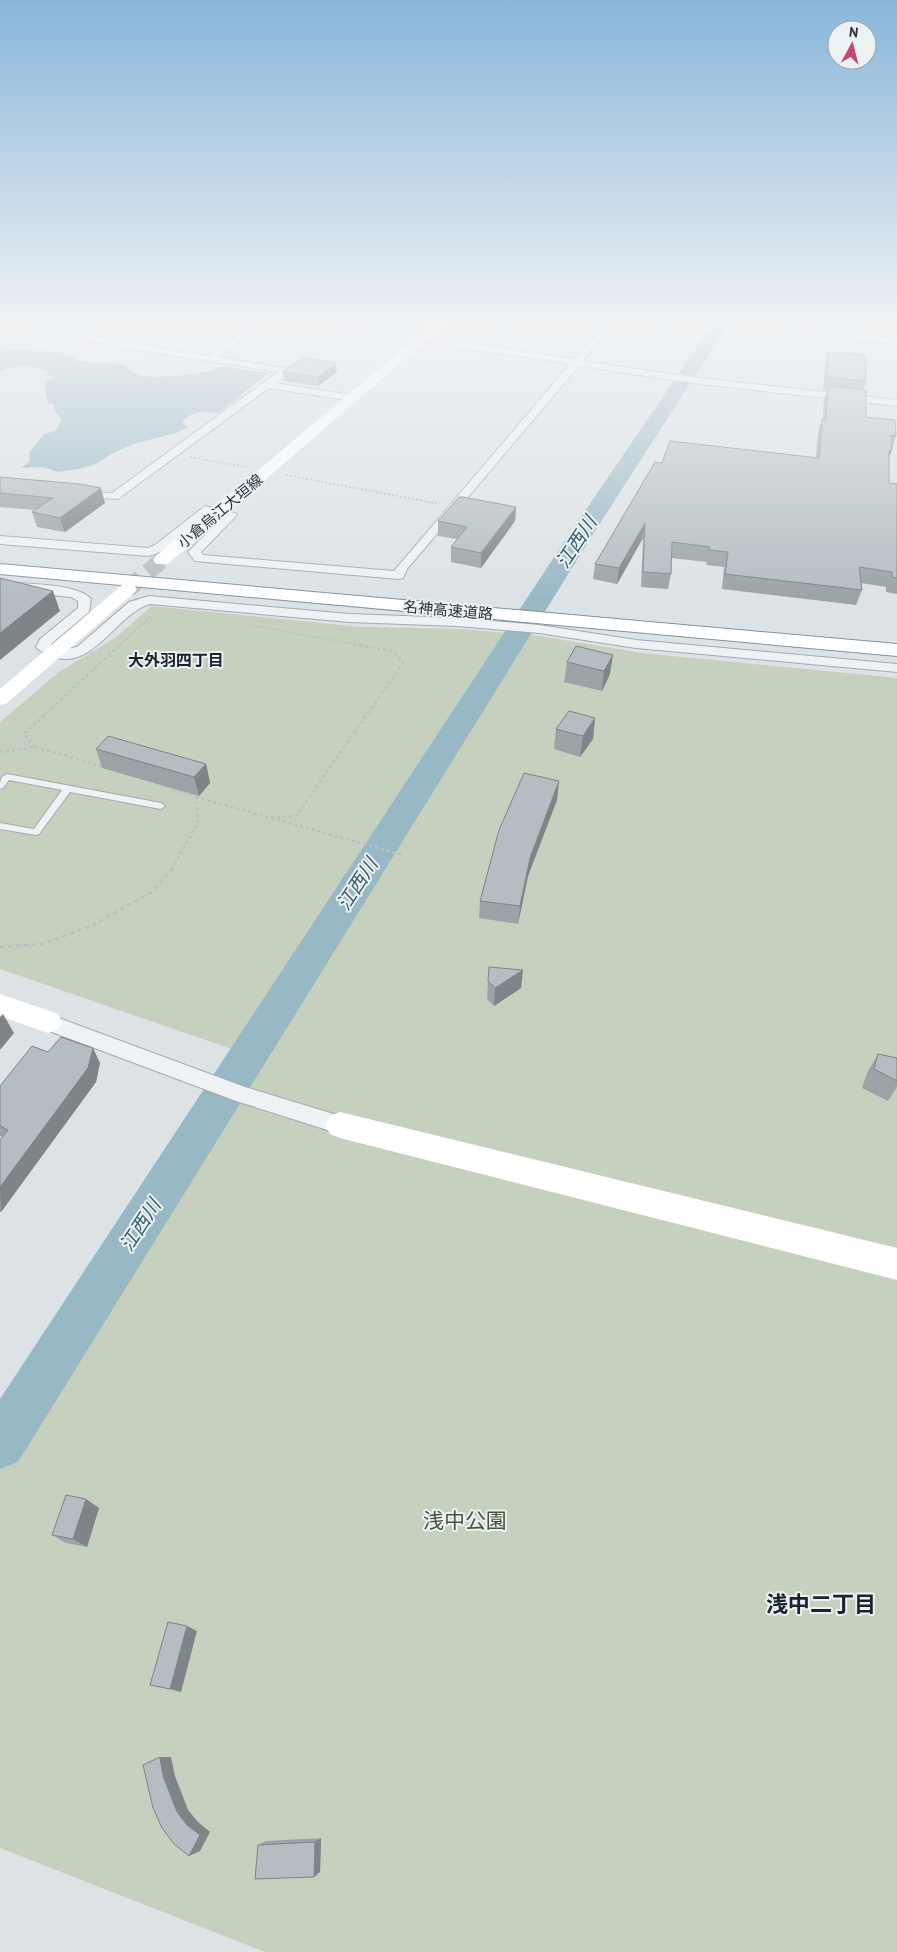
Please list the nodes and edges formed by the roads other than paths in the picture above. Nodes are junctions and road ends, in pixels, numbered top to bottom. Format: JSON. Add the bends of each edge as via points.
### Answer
{"nodes":[{"id":1,"x":223,"y":417,"type":"edge"},
{"id":2,"x":330,"y":417,"type":"edge"},
{"id":3,"x":530,"y":417,"type":"edge"},
{"id":4,"x":67,"y":493,"type":"edge"},
{"id":5,"x":221,"y":511,"type":"junction"},
{"id":6,"x":0,"y":540,"type":"edge"},
{"id":7,"x":0,"y":556,"type":"edge"},
{"id":8,"x":162,"y":560,"type":"tunnel mouth"},
{"id":9,"x":0,"y":569,"type":"edge"},
{"id":10,"x":0,"y":586,"type":"edge"},
{"id":11,"x":128,"y":589,"type":"tunnel mouth"},
{"id":12,"x":460,"y":610,"type":"junction"},
{"id":13,"x":574,"y":614,"type":"junction"},
{"id":14,"x":539,"y":629,"type":"joint"},
{"id":15,"x":897,"y":635,"type":"edge"},
{"id":16,"x":897,"y":650,"type":"edge"},
{"id":17,"x":53,"y":654,"type":"junction"},
{"id":18,"x":897,"y":668,"type":"edge"},
{"id":19,"x":0,"y":699,"type":"edge"},
{"id":20,"x":0,"y":786,"type":"edge"},
{"id":21,"x":68,"y":788,"type":"junction"},
{"id":22,"x":161,"y":806,"type":"dead end"},
{"id":23,"x":0,"y":826,"type":"edge"},
{"id":24,"x":0,"y":1005,"type":"edge"},
{"id":25,"x":48,"y":1022,"type":"joint"},
{"id":26,"x":125,"y":1052,"type":"joint"},
{"id":27,"x":340,"y":1125,"type":"joint"},
{"id":28,"x":897,"y":1264,"type":"edge"}],
"edges":[{"from":1,"to":4,"type":"street","via":[[114,497]]},
{"from":2,"to":5,"type":"main road","name":"小倉烏江大垣線"},
{"from":3,"to":5,"type":"street","via":[[401,568],[399,575],[199,558],[194,552],[231,515]]},
{"from":5,"to":6,"type":"street","via":[[205,509],[159,548],[149,552]]},
{"from":5,"to":8,"type":"main road","name":"小倉烏江大垣線"},
{"from":7,"to":12,"type":"highway","name":"名神高速道路"},
{"from":9,"to":12,"type":"highway","name":"名神高速道路"},
{"from":10,"to":17,"type":"street","via":[[74,593],[85,599],[84,609],[45,642],[43,647]]},
{"from":11,"to":17,"type":"main road"},
{"from":12,"to":13,"type":"highway","name":"名神高速道路"},
{"from":12,"to":14,"type":"street"},
{"from":12,"to":17,"type":"street","via":[[349,618],[149,600],[134,605],[85,650],[66,655]]},
{"from":13,"to":15,"type":"highway","name":"名神高速道路"},
{"from":13,"to":16,"type":"highway","name":"名神高速道路"},
{"from":14,"to":18,"type":"street","via":[[636,644]]},
{"from":17,"to":19,"type":"main road"},
{"from":20,"to":21,"type":"lane","via":[[7,777]]},
{"from":21,"to":22,"type":"lane"},
{"from":21,"to":23,"type":"lane","via":[[36,832]]},
{"from":24,"to":25,"type":"main road"},
{"from":25,"to":26,"type":"street"},
{"from":26,"to":27,"type":"street","via":[[243,1095]]},
{"from":27,"to":28,"type":"main road"}]}
